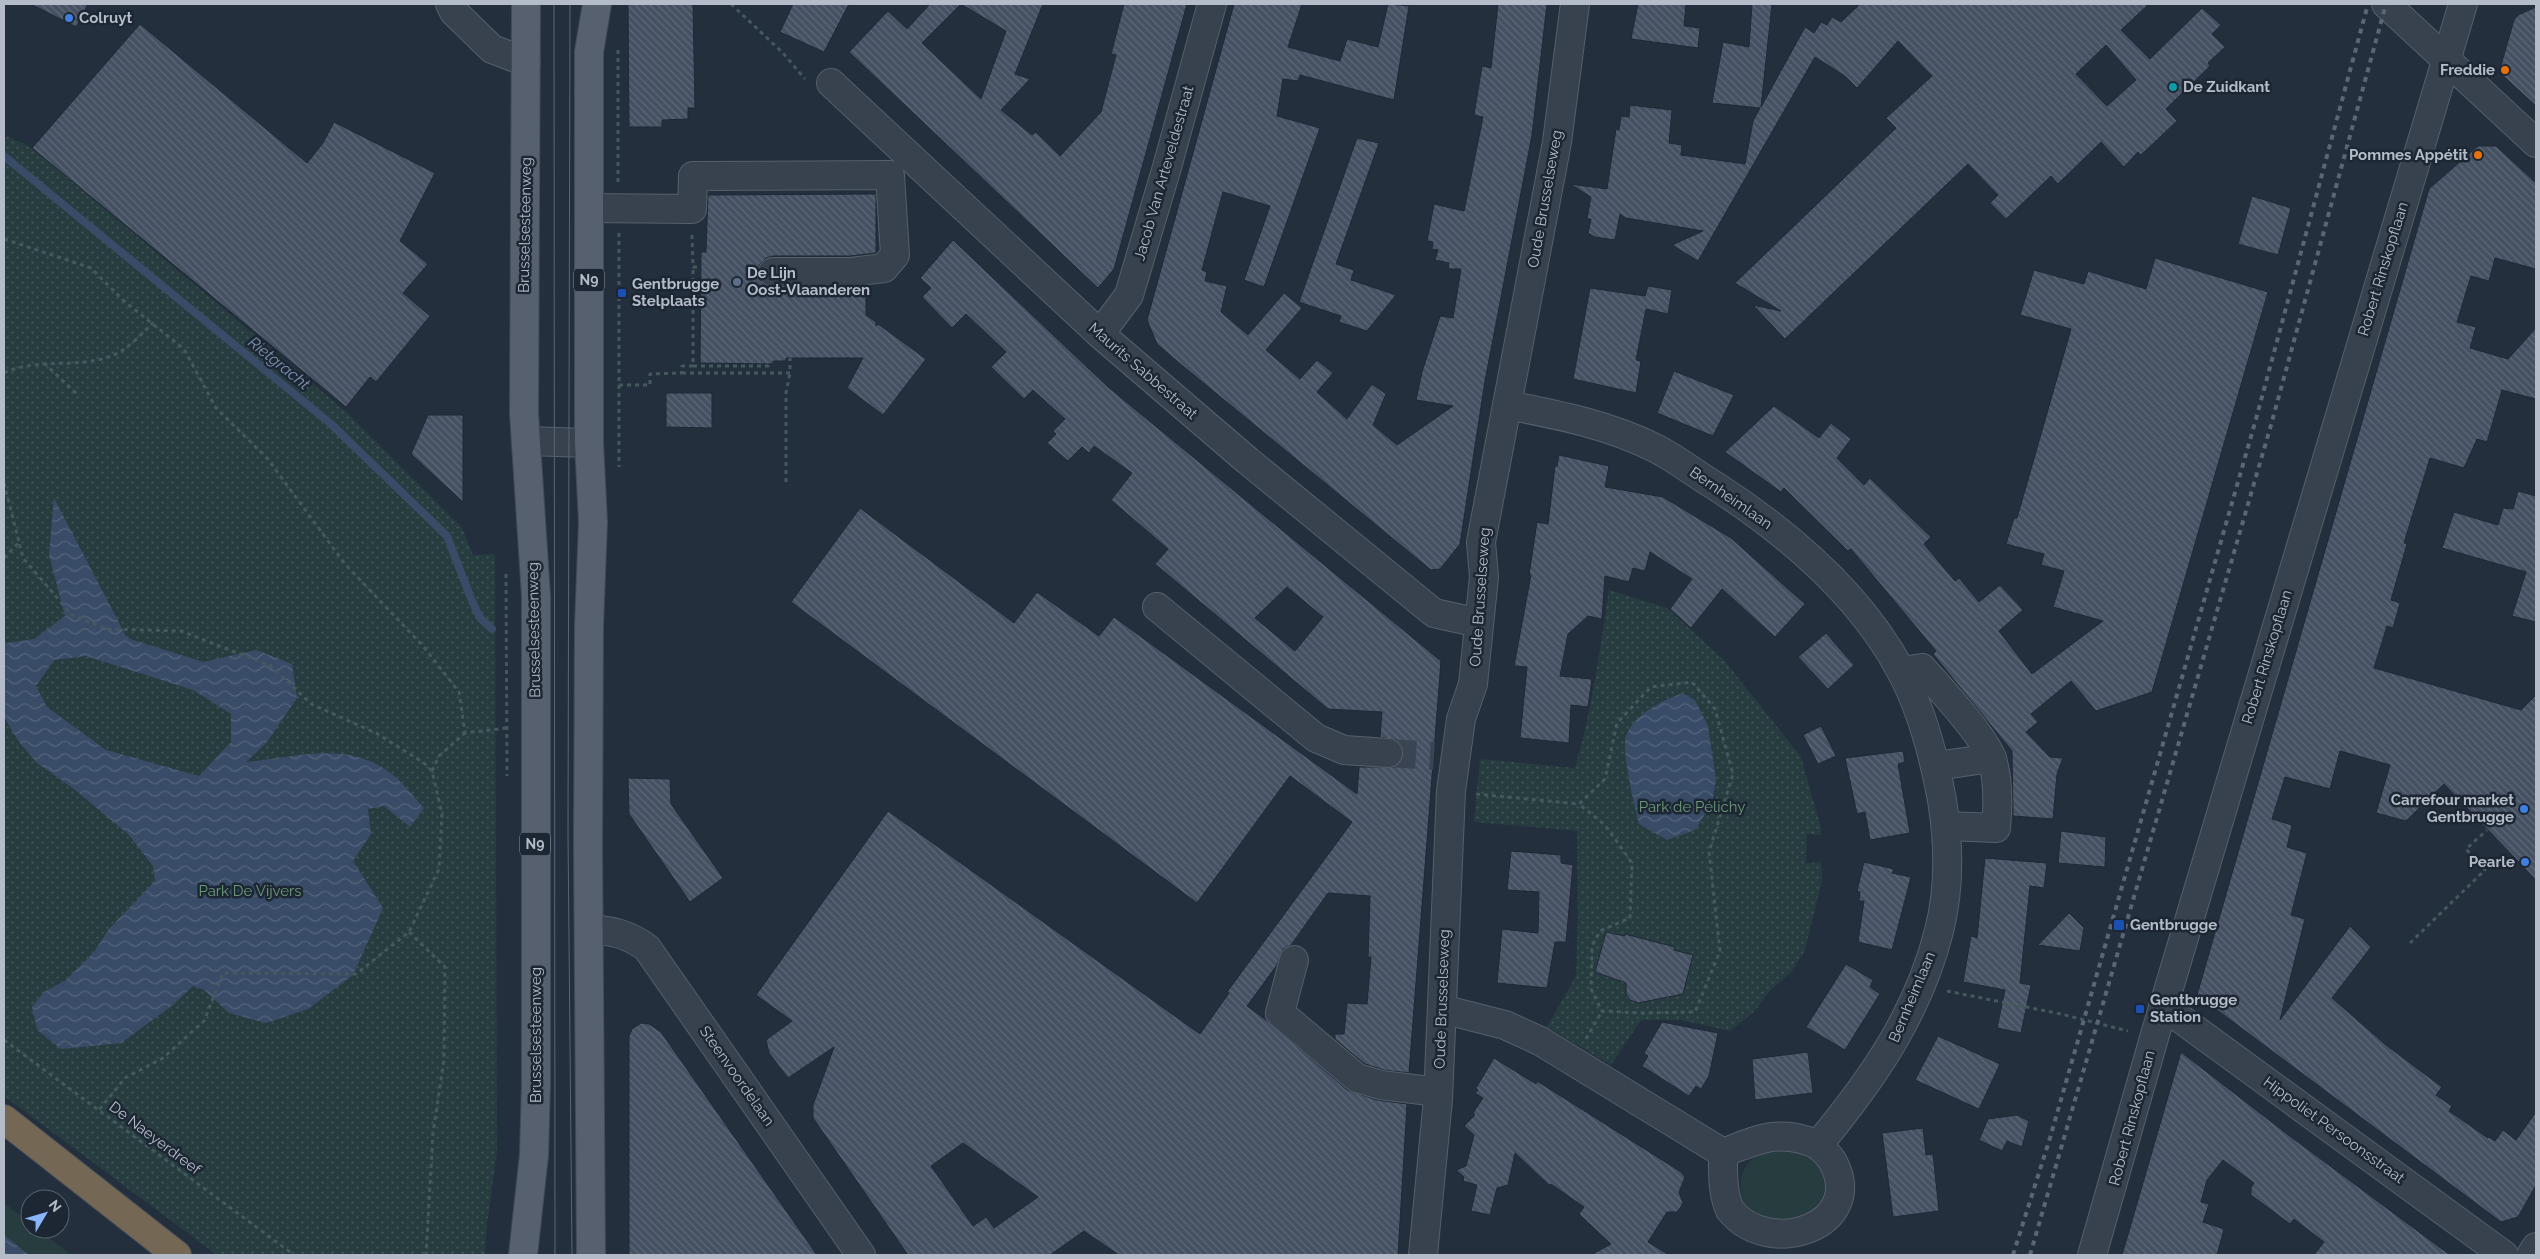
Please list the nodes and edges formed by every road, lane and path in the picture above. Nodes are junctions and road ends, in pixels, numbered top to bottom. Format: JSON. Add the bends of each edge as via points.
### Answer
{"nodes":[{"id":1,"x":450,"y":4,"type":"edge"},
{"id":2,"x":526,"y":4,"type":"edge"},
{"id":3,"x":597,"y":4,"type":"edge"},
{"id":4,"x":731,"y":4,"type":"edge"},
{"id":5,"x":1212,"y":4,"type":"edge"},
{"id":6,"x":1574,"y":4,"type":"edge"},
{"id":7,"x":2386,"y":4,"type":"edge"},
{"id":8,"x":2463,"y":4,"type":"edge"},
{"id":9,"x":2447,"y":60,"type":"junction"},
{"id":10,"x":526,"y":62,"type":"junction"},
{"id":11,"x":831,"y":83,"type":"joint"},
{"id":12,"x":2536,"y":143,"type":"edge"},
{"id":13,"x":589,"y":208,"type":"junction"},
{"id":14,"x":692,"y":209,"type":"junction"},
{"id":15,"x":4,"y":239,"type":"edge"},
{"id":16,"x":693,"y":267,"type":"junction"},
{"id":17,"x":701,"y":268,"type":"dead end"},
{"id":18,"x":773,"y":272,"type":"dead end"},
{"id":19,"x":154,"y":323,"type":"junction"},
{"id":20,"x":1100,"y":334,"type":"junction"},
{"id":21,"x":790,"y":358,"type":"dead end"},
{"id":22,"x":44,"y":362,"type":"junction"},
{"id":23,"x":768,"y":364,"type":"dead end"},
{"id":24,"x":693,"y":366,"type":"junction"},
{"id":25,"x":790,"y":372,"type":"junction"},
{"id":26,"x":4,"y":373,"type":"edge"},
{"id":27,"x":682,"y":373,"type":"junction"},
{"id":28,"x":619,"y":385,"type":"dead end"},
{"id":29,"x":80,"y":396,"type":"dead end"},
{"id":30,"x":1507,"y":405,"type":"junction"},
{"id":31,"x":526,"y":441,"type":"junction"},
{"id":32,"x":590,"y":443,"type":"junction"},
{"id":33,"x":786,"y":482,"type":"dead end"},
{"id":34,"x":4,"y":483,"type":"edge"},
{"id":35,"x":19,"y":542,"type":"junction"},
{"id":36,"x":4,"y":558,"type":"edge"},
{"id":37,"x":506,"y":569,"type":"dead end"},
{"id":38,"x":1157,"y":607,"type":"dead end"},
{"id":39,"x":1479,"y":623,"type":"junction"},
{"id":40,"x":1901,"y":671,"type":"junction"},
{"id":41,"x":507,"y":728,"type":"junction"},
{"id":42,"x":465,"y":733,"type":"junction"},
{"id":43,"x":1388,"y":753,"type":"tunnel mouth"},
{"id":44,"x":1992,"y":758,"type":"junction"},
{"id":45,"x":1936,"y":766,"type":"junction"},
{"id":46,"x":432,"y":771,"type":"junction"},
{"id":47,"x":507,"y":785,"type":"dead end"},
{"id":48,"x":1451,"y":791,"type":"junction"},
{"id":49,"x":1579,"y":804,"type":"junction"},
{"id":50,"x":1946,"y":826,"type":"junction"},
{"id":51,"x":2487,"y":830,"type":"dead end"},
{"id":52,"x":590,"y":929,"type":"junction"},
{"id":53,"x":409,"y":932,"type":"junction"},
{"id":54,"x":2410,"y":943,"type":"dead end"},
{"id":55,"x":1294,"y":960,"type":"dead end"},
{"id":56,"x":1919,"y":988,"type":"junction"},
{"id":57,"x":2164,"y":1006,"type":"junction"},
{"id":58,"x":1442,"y":1009,"type":"junction"},
{"id":59,"x":1602,"y":1011,"type":"junction"},
{"id":60,"x":2154,"y":1038,"type":"junction"},
{"id":61,"x":4,"y":1040,"type":"edge"},
{"id":62,"x":1574,"y":1060,"type":"junction"},
{"id":63,"x":1438,"y":1092,"type":"junction"},
{"id":64,"x":99,"y":1110,"type":"junction"},
{"id":65,"x":4,"y":1119,"type":"edge"},
{"id":66,"x":4,"y":1137,"type":"edge"},
{"id":67,"x":1818,"y":1145,"type":"junction"},
{"id":68,"x":1723,"y":1153,"type":"junction"},
{"id":69,"x":2536,"y":1247,"type":"edge"},
{"id":70,"x":153,"y":1255,"type":"edge"},
{"id":71,"x":176,"y":1255,"type":"edge"},
{"id":72,"x":294,"y":1255,"type":"edge"},
{"id":73,"x":426,"y":1255,"type":"edge"},
{"id":74,"x":523,"y":1255,"type":"edge"},
{"id":75,"x":591,"y":1255,"type":"edge"},
{"id":76,"x":861,"y":1255,"type":"edge"},
{"id":77,"x":1424,"y":1255,"type":"edge"},
{"id":78,"x":2092,"y":1255,"type":"edge"},
{"id":79,"x":2504,"y":1255,"type":"edge"},
{"id":80,"x":2531,"y":1255,"type":"edge"}],
"edges":[{"from":1,"to":10,"type":"street","via":[[454,12],[492,49]]},
{"from":2,"to":10,"type":"main road","name":"Brusselsesteenweg","number":"N9"},
{"from":3,"to":13,"type":"main road","number":"N9","via":[[589,52]]},
{"from":4,"to":11,"type":"path","via":[[783,53],[810,84]]},
{"from":5,"to":20,"type":"street","name":"Jacob Van Arteveldestraat","via":[[1168,167],[1129,294]]},
{"from":6,"to":30,"type":"street","name":"Oude Brusselseweg","via":[[1556,142]]},
{"from":7,"to":9,"type":"street"},
{"from":8,"to":9,"type":"street","name":"Robert Rinskopflaan"},
{"from":9,"to":12,"type":"street"},
{"from":9,"to":57,"type":"street","name":"Robert Rinskopflaan"},
{"from":10,"to":31,"type":"main road","name":"Brusselsesteenweg","number":"N9"},
{"from":11,"to":20,"type":"street","name":"Maurits Sabbestraat"},
{"from":13,"to":14,"type":"street"},
{"from":13,"to":32,"type":"main road","number":"N9"},
{"from":14,"to":16,"type":"path"},
{"from":14,"to":18,"type":"street","via":[[693,176],[890,175],[895,255],[884,268],[851,272]]},
{"from":15,"to":19,"type":"path","via":[[91,268],[124,301]]},
{"from":16,"to":17,"type":"path"},
{"from":16,"to":24,"type":"path"},
{"from":19,"to":22,"type":"path","via":[[118,353],[93,362]]},
{"from":19,"to":42,"type":"path","via":[[184,349],[216,408],[267,458],[345,564],[423,646],[459,692]]},
{"from":20,"to":39,"type":"street","name":"Maurits Sabbestraat","via":[[1248,461],[1434,613]]},
{"from":21,"to":25,"type":"path"},
{"from":22,"to":26,"type":"path","via":[[16,367]]},
{"from":22,"to":29,"type":"path"},
{"from":23,"to":24,"type":"path"},
{"from":24,"to":27,"type":"path","via":[[682,366]]},
{"from":25,"to":27,"type":"path"},
{"from":25,"to":33,"type":"path","via":[[786,393]]},
{"from":27,"to":28,"type":"path","via":[[650,374],[650,385]]},
{"from":30,"to":39,"type":"street","name":"Oude Brusselseweg","via":[[1482,542],[1484,577]]},
{"from":30,"to":40,"type":"street","name":"Bernheimlaan","via":[[1579,420],[1625,435],[1658,450],[1757,513],[1829,575],[1872,625]]},
{"from":31,"to":32,"type":"street"},
{"from":31,"to":74,"type":"main road","name":"Brusselsesteenweg","number":"N9","via":[[536,596],[536,1083],[534,1155]]},
{"from":32,"to":52,"type":"main road","number":"N9","via":[[593,522],[589,626]]},
{"from":34,"to":35,"type":"path"},
{"from":35,"to":36,"type":"path"},
{"from":35,"to":46,"type":"path","via":[[23,558],[72,615],[107,629],[181,631],[271,666],[311,704],[376,733]]},
{"from":37,"to":41,"type":"path"},
{"from":38,"to":43,"type":"street","via":[[1316,738],[1344,750]]},
{"from":39,"to":48,"type":"street","name":"Oude Brusselseweg","via":[[1473,684],[1445,757]]},
{"from":40,"to":44,"type":"street","via":[[1922,668],[1975,732]]},
{"from":40,"to":45,"type":"street","name":"Bernheimlaan"},
{"from":41,"to":42,"type":"path"},
{"from":41,"to":47,"type":"path"},
{"from":42,"to":46,"type":"path","via":[[439,756]]},
{"from":44,"to":45,"type":"street"},
{"from":44,"to":50,"type":"street","via":[[1998,804],[1996,828]]},
{"from":45,"to":50,"type":"street","name":"Bernheimlaan"},
{"from":46,"to":53,"type":"path","via":[[442,814],[439,869]]},
{"from":48,"to":49,"type":"path"},
{"from":48,"to":58,"type":"street","name":"Oude Brusselseweg"},
{"from":49,"to":59,"type":"path","via":[[1605,825],[1632,863],[1630,918],[1600,931],[1592,946],[1591,989]]},
{"from":49,"to":59,"type":"path","via":[[1605,779],[1617,723],[1651,687],[1692,682],[1715,710],[1732,774],[1709,852],[1720,951],[1695,1012]]},
{"from":50,"to":56,"type":"street","name":"Bernheimlaan","via":[[1948,869],[1939,930]]},
{"from":51,"to":54,"type":"path","via":[[2466,850],[2485,870]]},
{"from":52,"to":75,"type":"main road","number":"N9"},
{"from":52,"to":76,"type":"street","name":"Steenvoordelaan","via":[[616,931],[634,938],[647,948]]},
{"from":53,"to":64,"type":"path","via":[[356,974],[223,973],[204,1021],[163,1058],[125,1078]]},
{"from":53,"to":73,"type":"path","via":[[446,967],[444,1060],[433,1133]]},
{"from":55,"to":63,"type":"street","via":[[1280,1013],[1357,1078],[1381,1085]]},
{"from":56,"to":60,"type":"path","via":[[2061,1014]]},
{"from":56,"to":67,"type":"street","name":"Bernheimlaan","via":[[1891,1048],[1859,1095]]},
{"from":57,"to":60,"type":"street","name":"Robert Rinskopflaan"},
{"from":57,"to":79,"type":"street","name":"Hippoliet Persoonsstraat"},
{"from":58,"to":62,"type":"street","via":[[1505,1025]]},
{"from":58,"to":63,"type":"street","name":"Oude Brusselseweg"},
{"from":59,"to":62,"type":"path"},
{"from":60,"to":78,"type":"street","name":"Robert Rinskopflaan"},
{"from":61,"to":64,"type":"path","name":"De Naeyerdreef"},
{"from":62,"to":68,"type":"street"},
{"from":63,"to":77,"type":"street","name":"Oude Brusselseweg"},
{"from":64,"to":72,"type":"path","name":"De Naeyerdreef"},
{"from":65,"to":71,"type":"highway"},
{"from":66,"to":70,"type":"highway"},
{"from":67,"to":68,"type":"street","via":[[1800,1137],[1781,1135]]},
{"from":67,"to":68,"type":"street","via":[[1833,1162],[1840,1185],[1836,1208],[1824,1228],[1806,1241],[1783,1246],[1760,1241],[1742,1228],[1729,1208],[1723,1182]]},
{"from":69,"to":80,"type":"street"}]}
